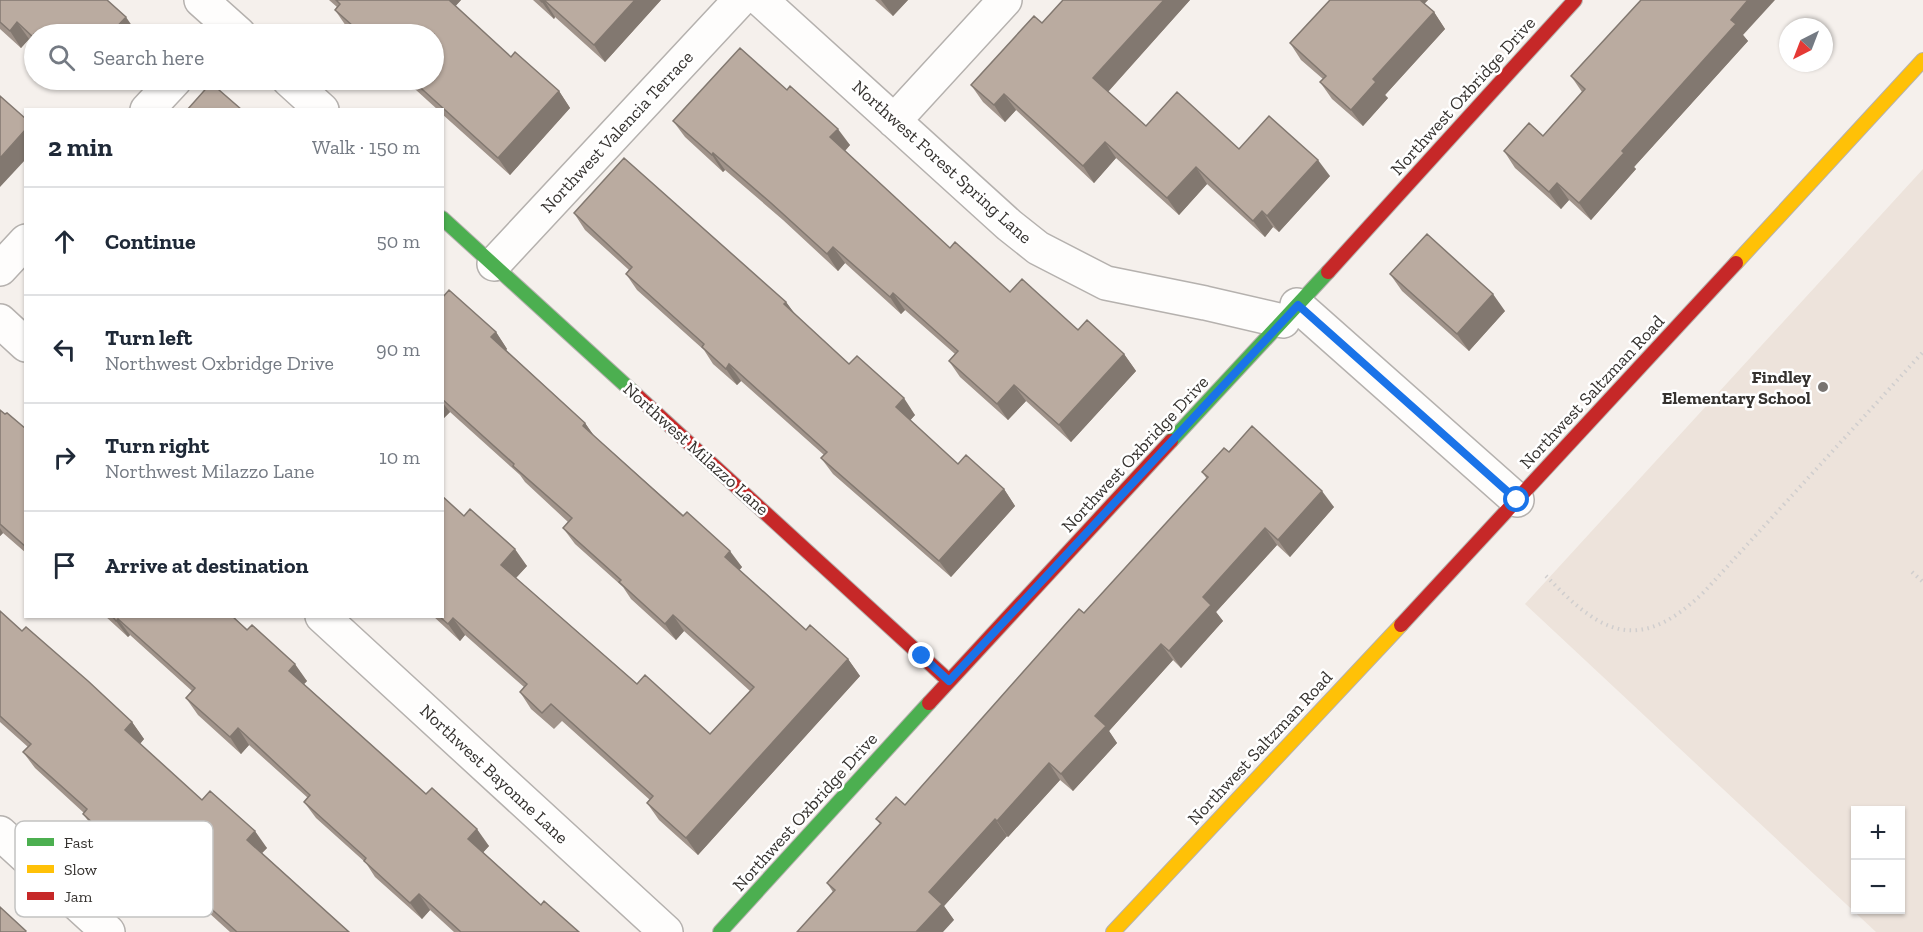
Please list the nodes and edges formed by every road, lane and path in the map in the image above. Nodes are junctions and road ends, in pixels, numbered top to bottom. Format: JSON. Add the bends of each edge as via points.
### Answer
{"nodes":[{"id":1,"x":201,"y":0,"type":"edge"},
{"id":2,"x":740,"y":0,"type":"edge"},
{"id":3,"x":761,"y":0,"type":"edge"},
{"id":4,"x":1005,"y":0,"type":"edge"},
{"id":5,"x":1575,"y":0,"type":"edge"},
{"id":6,"x":222,"y":24,"type":"edge"},
{"id":7,"x":1923,"y":60,"type":"edge"},
{"id":8,"x":166,"y":90,"type":"edge"},
{"id":9,"x":300,"y":90,"type":"edge"},
{"id":10,"x":149,"y":108,"type":"edge"},
{"id":11,"x":320,"y":108,"type":"edge"},
{"id":12,"x":894,"y":121,"type":"junction"},
{"id":13,"x":444,"y":220,"type":"edge"},
{"id":14,"x":24,"y":243,"type":"edge"},
{"id":15,"x":494,"y":264,"type":"junction"},
{"id":16,"x":0,"y":269,"type":"edge"},
{"id":17,"x":1290,"y":313,"type":"junction"},
{"id":18,"x":0,"y":321,"type":"edge"},
{"id":19,"x":24,"y":343,"type":"edge"},
{"id":20,"x":1922,"y":356,"type":"edge"},
{"id":21,"x":1517,"y":500,"type":"junction"},
{"id":22,"x":1912,"y":572,"type":"dead end"},
{"id":23,"x":1546,"y":576,"type":"dead end"},
{"id":24,"x":1923,"y":582,"type":"edge"},
{"id":25,"x":324,"y":618,"type":"edge"},
{"id":26,"x":949,"y":681,"type":"junction"},
{"id":27,"x":0,"y":833,"type":"edge"},
{"id":28,"x":15,"y":847,"type":"edge"},
{"id":29,"x":92,"y":917,"type":"edge"},
{"id":30,"x":108,"y":932,"type":"edge"},
{"id":31,"x":666,"y":932,"type":"edge"},
{"id":32,"x":720,"y":932,"type":"edge"},
{"id":33,"x":1113,"y":932,"type":"edge"}],
"edges":[{"from":1,"to":6,"type":"street"},
{"from":2,"to":15,"type":"street","name":"Northwest Valencia Terrace"},
{"from":3,"to":12,"type":"street","name":"Northwest Forest Spring Lane"},
{"from":4,"to":12,"type":"street"},
{"from":5,"to":17,"type":"street","name":"Northwest Oxbridge Drive"},
{"from":7,"to":21,"type":"street","name":"Northwest Saltzman Road"},
{"from":8,"to":10,"type":"street"},
{"from":9,"to":11,"type":"street"},
{"from":12,"to":17,"type":"street","name":"Northwest Forest Spring Lane","via":[[1038,248],[1106,283],[1205,303]]},
{"from":13,"to":15,"type":"street","name":"Northwest Milazzo Lane"},
{"from":14,"to":16,"type":"street"},
{"from":15,"to":26,"type":"street","name":"Northwest Milazzo Lane"},
{"from":17,"to":21,"type":"street","name":"Northwest Forest Spring Lane"},
{"from":17,"to":26,"type":"street","name":"Northwest Oxbridge Drive"},
{"from":18,"to":19,"type":"street"},
{"from":20,"to":23,"type":"path","via":[[1704,592],[1667,622],[1646,629],[1608,626],[1587,614]]},
{"from":21,"to":33,"type":"street","name":"Northwest Saltzman Road"},
{"from":22,"to":24,"type":"path"},
{"from":25,"to":31,"type":"street","name":"Northwest Bayonne Lane"},
{"from":26,"to":32,"type":"street","name":"Northwest Oxbridge Drive"},
{"from":27,"to":28,"type":"street"},
{"from":29,"to":30,"type":"street"}]}
